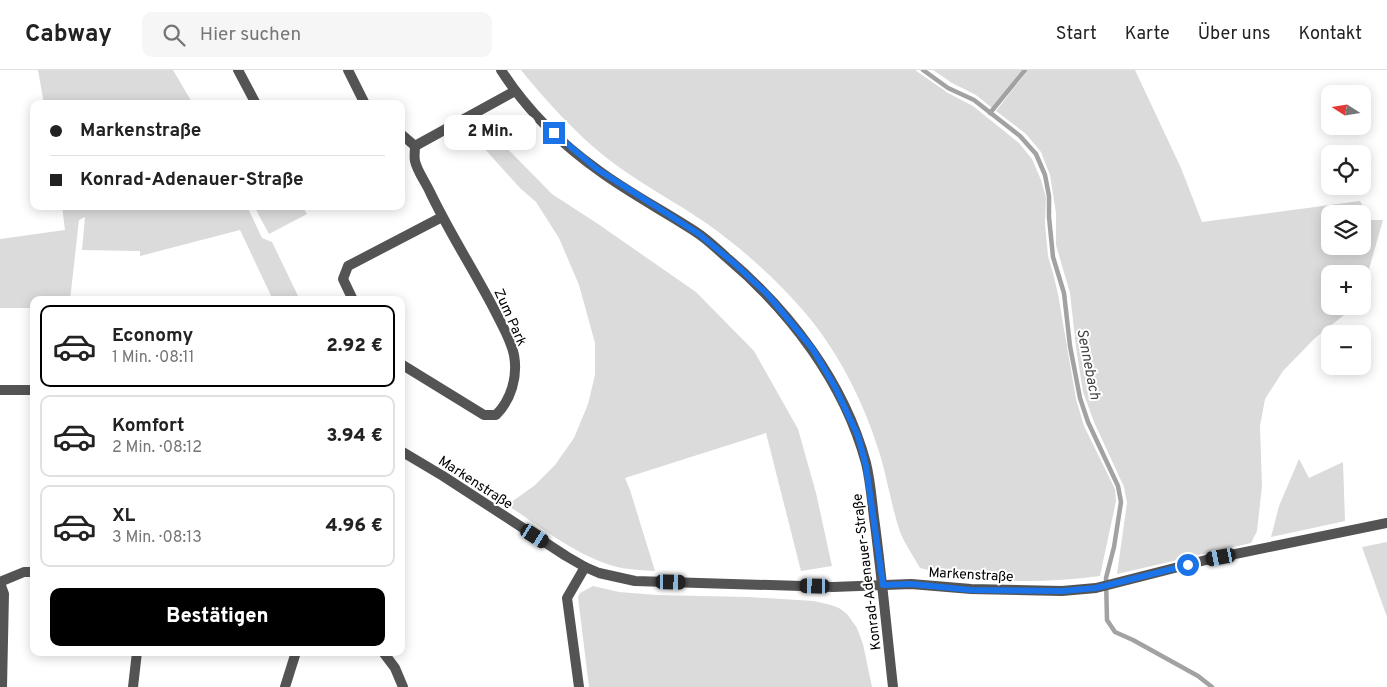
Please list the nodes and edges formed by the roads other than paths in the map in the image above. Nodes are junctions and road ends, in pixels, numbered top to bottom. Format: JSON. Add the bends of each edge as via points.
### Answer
{"nodes":[{"id":1,"x":238,"y":70,"type":"edge"},
{"id":2,"x":348,"y":70,"type":"edge"},
{"id":3,"x":501,"y":70,"type":"edge"},
{"id":4,"x":515,"y":91,"type":"junction"},
{"id":5,"x":254,"y":100,"type":"edge"},
{"id":6,"x":363,"y":100,"type":"edge"},
{"id":7,"x":405,"y":138,"type":"edge"},
{"id":8,"x":414,"y":146,"type":"junction"},
{"id":9,"x":442,"y":217,"type":"junction"},
{"id":10,"x":351,"y":296,"type":"edge"},
{"id":11,"x":405,"y":366,"type":"edge"},
{"id":12,"x":0,"y":390,"type":"edge"},
{"id":13,"x":30,"y":390,"type":"edge"},
{"id":14,"x":405,"y":453,"type":"edge"},
{"id":15,"x":1387,"y":523,"type":"edge"},
{"id":16,"x":585,"y":567,"type":"junction"},
{"id":17,"x":30,"y":572,"type":"edge"},
{"id":18,"x":0,"y":583,"type":"edge"},
{"id":19,"x":883,"y":585,"type":"junction"},
{"id":20,"x":137,"y":656,"type":"edge"},
{"id":21,"x":295,"y":656,"type":"edge"},
{"id":22,"x":386,"y":656,"type":"edge"},
{"id":23,"x":2,"y":687,"type":"edge"},
{"id":24,"x":133,"y":687,"type":"edge"},
{"id":25,"x":286,"y":687,"type":"edge"},
{"id":26,"x":403,"y":687,"type":"edge"},
{"id":27,"x":579,"y":687,"type":"edge"},
{"id":28,"x":893,"y":687,"type":"edge"}],
"edges":[{"from":1,"to":5,"type":"street"},
{"from":2,"to":6,"type":"street"},
{"from":3,"to":4,"type":"street","name":"Konrad-Adenauer-Straße"},
{"from":4,"to":8,"type":"street"},
{"from":4,"to":19,"type":"street","name":"Konrad-Adenauer-Straße","via":[[540,120],[597,169],[699,234],[735,264],[768,295],[812,348],[858,436],[866,466]]},
{"from":7,"to":8,"type":"street"},
{"from":8,"to":9,"type":"street","name":"Zum Park","via":[[415,161]]},
{"from":9,"to":10,"type":"street","via":[[348,266],[343,279]]},
{"from":9,"to":11,"type":"street","name":"Zum Park","via":[[510,342],[515,363],[513,384],[503,409],[496,415],[484,415]]},
{"from":12,"to":13,"type":"street"},
{"from":14,"to":16,"type":"street","name":"Markenstraße"},
{"from":15,"to":19,"type":"street","name":"Markenstraße","via":[[1206,560],[1096,588],[1032,591]]},
{"from":16,"to":19,"type":"street","name":"Markenstraße","via":[[635,581],[833,587]]},
{"from":16,"to":27,"type":"street","via":[[567,598]]},
{"from":17,"to":18,"type":"street"},
{"from":18,"to":23,"type":"street","via":[[4,594]]},
{"from":19,"to":28,"type":"street","name":"Konrad-Adenauer-Straße"},
{"from":20,"to":24,"type":"street"},
{"from":21,"to":25,"type":"street"},
{"from":22,"to":26,"type":"street"}]}
